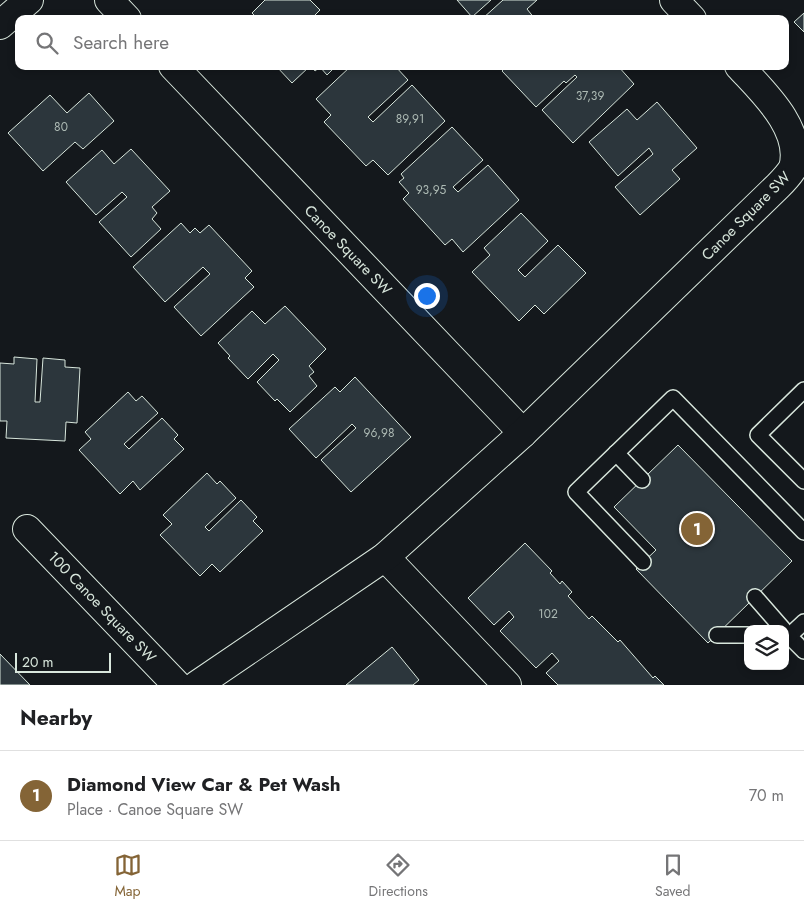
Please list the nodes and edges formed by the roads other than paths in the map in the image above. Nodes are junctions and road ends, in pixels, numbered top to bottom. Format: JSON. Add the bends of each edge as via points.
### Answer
{"nodes":[{"id":1,"x":29,"y":0,"type":"edge"},
{"id":2,"x":109,"y":0,"type":"edge"},
{"id":3,"x":674,"y":0,"type":"edge"},
{"id":4,"x":123,"y":15,"type":"edge"},
{"id":5,"x":688,"y":15,"type":"edge"},
{"id":6,"x":0,"y":25,"type":"edge"},
{"id":7,"x":177,"y":70,"type":"edge"},
{"id":8,"x":742,"y":70,"type":"edge"},
{"id":9,"x":804,"y":390,"type":"edge"},
{"id":10,"x":523,"y":433,"type":"junction"},
{"id":11,"x":616,"y":453,"type":"junction"},
{"id":12,"x":642,"y":480,"type":"dead end"},
{"id":13,"x":804,"y":481,"type":"edge"},
{"id":14,"x":27,"y":529,"type":"dead end"},
{"id":15,"x":804,"y":532,"type":"edge"},
{"id":16,"x":385,"y":557,"type":"junction"},
{"id":17,"x":643,"y":562,"type":"dead end"},
{"id":18,"x":755,"y":597,"type":"dead end"},
{"id":19,"x":804,"y":622,"type":"edge"},
{"id":20,"x":779,"y":625,"type":"edge"},
{"id":21,"x":789,"y":631,"type":"edge"},
{"id":22,"x":716,"y":634,"type":"dead end"},
{"id":23,"x":744,"y":635,"type":"edge"},
{"id":24,"x":789,"y":636,"type":"edge"},
{"id":25,"x":804,"y":652,"type":"edge"},
{"id":26,"x":177,"y":685,"type":"edge"},
{"id":27,"x":197,"y":685,"type":"edge"},
{"id":28,"x":508,"y":685,"type":"edge"}],
"edges":[{"from":1,"to":6,"type":"street"},
{"from":2,"to":4,"type":"street"},
{"from":3,"to":5,"type":"street"},
{"from":7,"to":10,"type":"street","name":"Canoe Square SW"},
{"from":8,"to":10,"type":"street","name":"Canoe Square SW","via":[[794,127],[798,148],[793,167],[778,186]]},
{"from":9,"to":13,"type":"lane","via":[[758,435]]},
{"from":10,"to":16,"type":"street","name":"Canoe Square SW"},
{"from":11,"to":12,"type":"lane"},
{"from":11,"to":15,"type":"lane","via":[[672,398]]},
{"from":11,"to":17,"type":"lane","via":[[576,492]]},
{"from":14,"to":26,"type":"street","name":"100 Canoe Square SW"},
{"from":16,"to":27,"type":"street","name":"Canoe Square SW"},
{"from":16,"to":28,"type":"street"},
{"from":18,"to":20,"type":"lane"},
{"from":19,"to":21,"type":"lane"},
{"from":22,"to":23,"type":"lane"},
{"from":24,"to":25,"type":"lane"}]}
